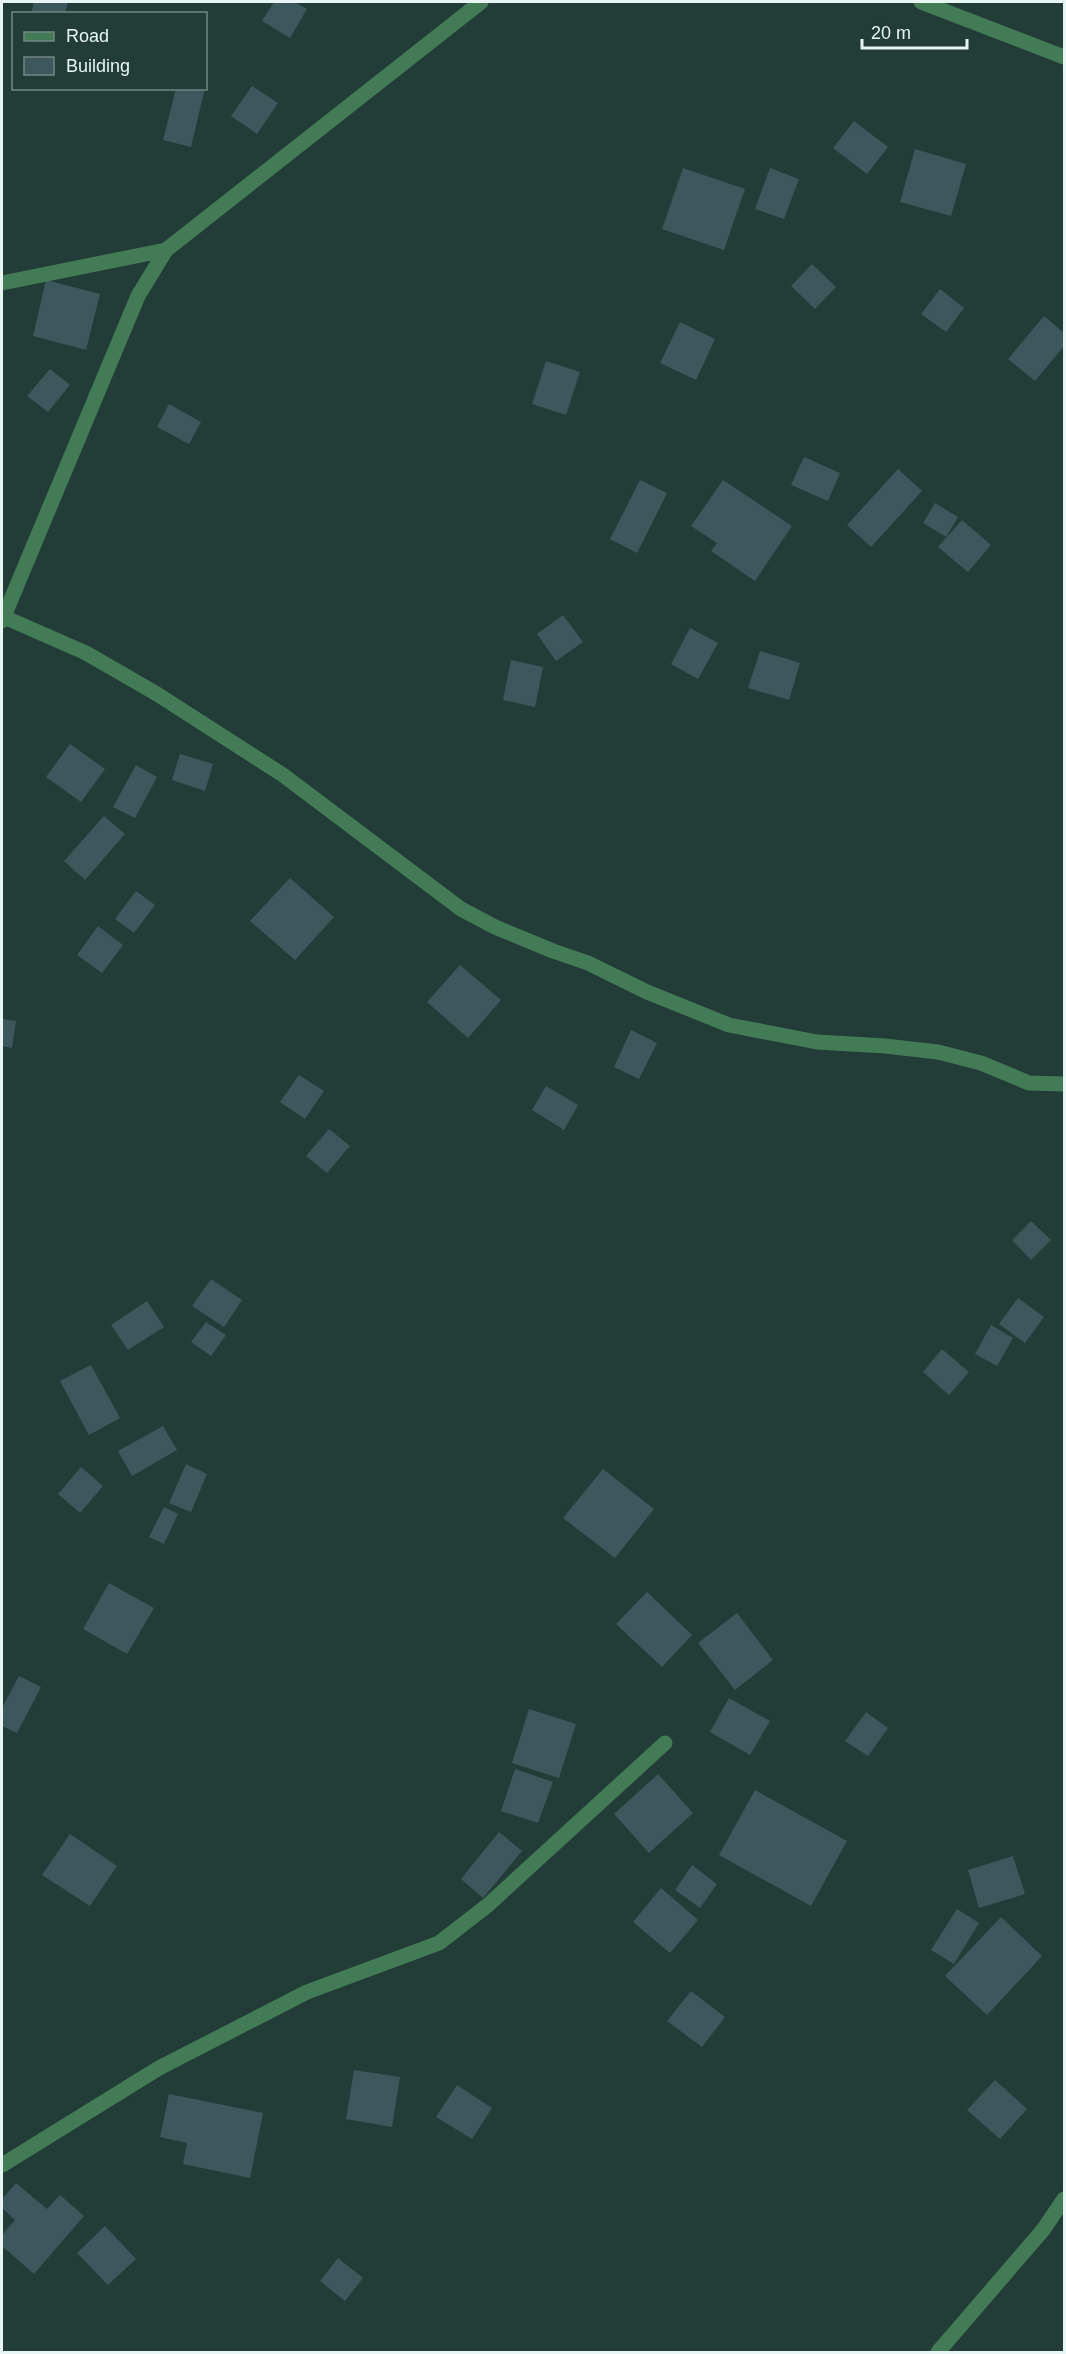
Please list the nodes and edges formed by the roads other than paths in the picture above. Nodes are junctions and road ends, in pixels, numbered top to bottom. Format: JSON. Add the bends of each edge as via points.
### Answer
{"nodes":[{"id":1,"x":481,"y":2,"type":"edge"},
{"id":2,"x":921,"y":2,"type":"edge"},
{"id":3,"x":1065,"y":57,"type":"edge"},
{"id":4,"x":166,"y":250,"type":"junction"},
{"id":5,"x":2,"y":283,"type":"edge"},
{"id":6,"x":3,"y":619,"type":"edge"},
{"id":7,"x":1065,"y":1084,"type":"edge"},
{"id":8,"x":665,"y":1743,"type":"dead end"},
{"id":9,"x":2,"y":2165,"type":"edge"},
{"id":10,"x":1065,"y":2199,"type":"edge"},
{"id":11,"x":938,"y":2352,"type":"edge"}],
"edges":[{"from":1,"to":4,"type":"street"},
{"from":2,"to":3,"type":"street"},
{"from":4,"to":5,"type":"street"},
{"from":4,"to":6,"type":"street","via":[[138,296]]},
{"from":6,"to":7,"type":"street","via":[[86,653],[157,694],[283,774],[453,903],[495,927],[729,1025],[817,1042],[938,1052],[981,1063],[1029,1083]]},
{"from":8,"to":9,"type":"street","via":[[488,1905],[439,1943],[297,1998],[159,2068]]},
{"from":10,"to":11,"type":"street"}]}
